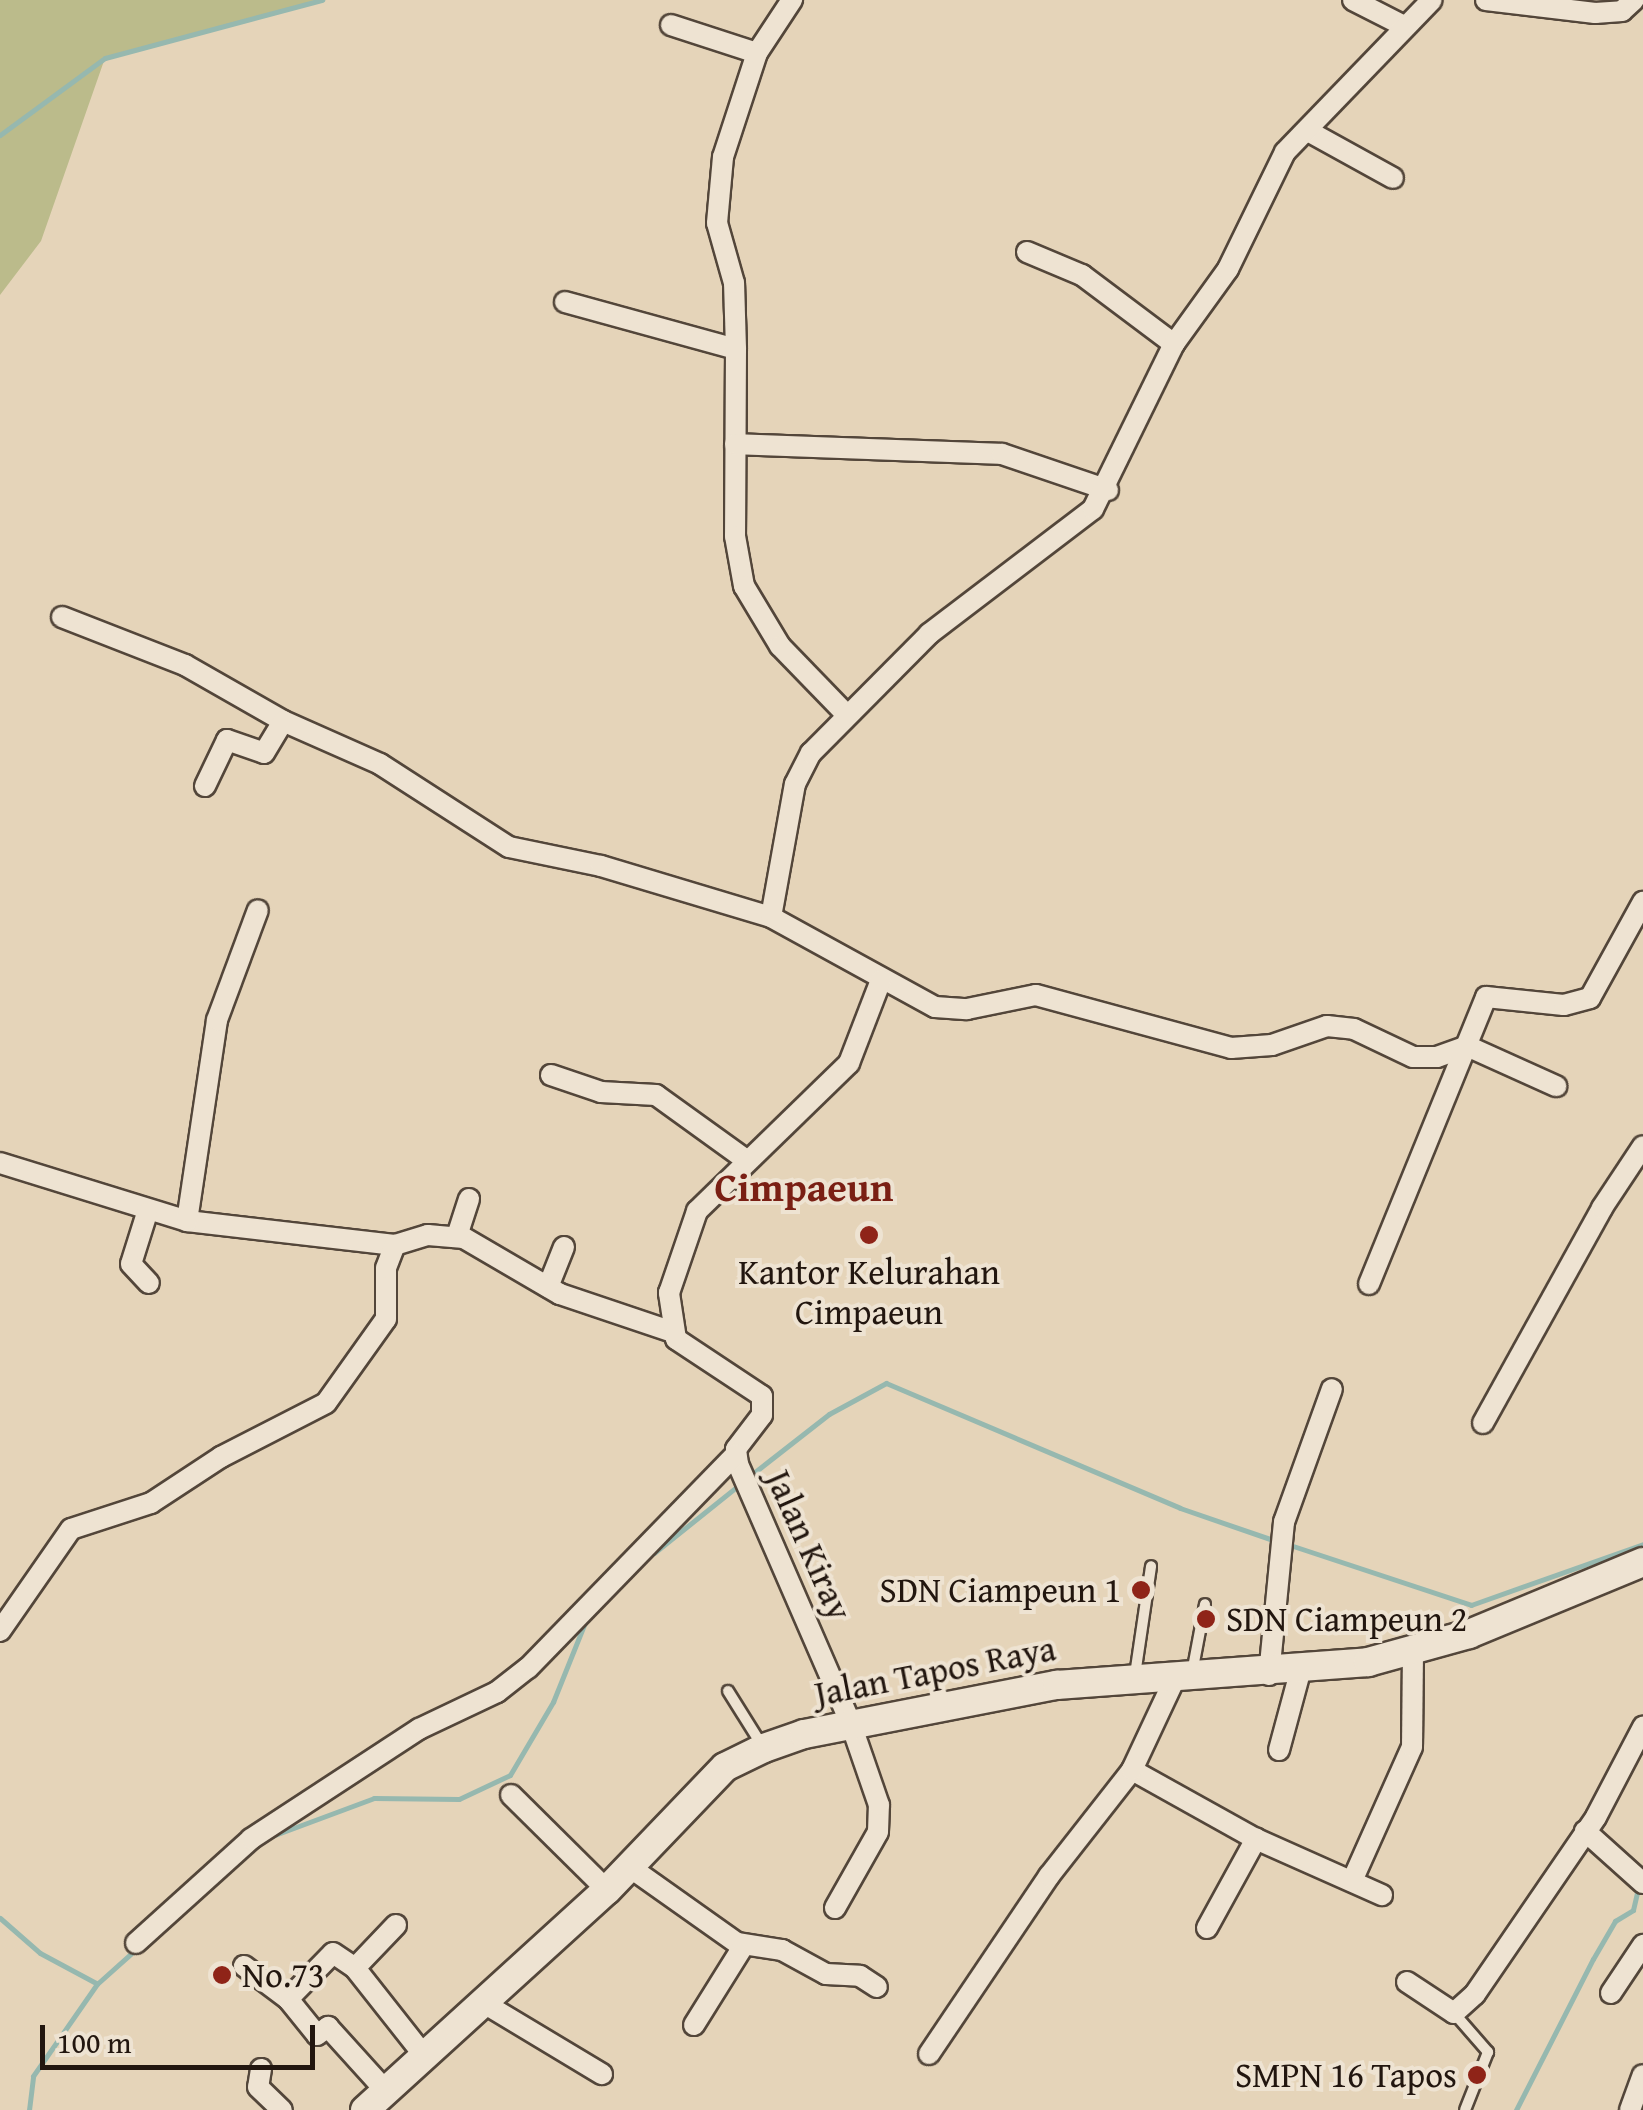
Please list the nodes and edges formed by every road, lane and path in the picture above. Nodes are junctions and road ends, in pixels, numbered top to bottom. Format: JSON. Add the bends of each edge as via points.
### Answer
{"nodes":[{"id":1,"x":792,"y":0,"type":"edge"},
{"id":2,"x":1353,"y":0,"type":"edge"},
{"id":3,"x":1432,"y":0,"type":"edge"},
{"id":4,"x":1486,"y":0,"type":"edge"},
{"id":5,"x":1634,"y":0,"type":"edge"},
{"id":6,"x":671,"y":25,"type":"dead end"},
{"id":7,"x":1404,"y":26,"type":"junction"},
{"id":8,"x":756,"y":52,"type":"junction"},
{"id":9,"x":1308,"y":131,"type":"junction"},
{"id":10,"x":1394,"y":178,"type":"dead end"},
{"id":11,"x":1027,"y":252,"type":"dead end"},
{"id":12,"x":565,"y":302,"type":"dead end"},
{"id":13,"x":1174,"y":344,"type":"junction"},
{"id":14,"x":736,"y":349,"type":"junction"},
{"id":15,"x":735,"y":444,"type":"junction"},
{"id":16,"x":1108,"y":490,"type":"junction"},
{"id":17,"x":62,"y":616,"type":"dead end"},
{"id":18,"x":846,"y":714,"type":"junction"},
{"id":19,"x":283,"y":721,"type":"junction"},
{"id":20,"x":206,"y":786,"type":"dead end"},
{"id":21,"x":1643,"y":902,"type":"edge"},
{"id":22,"x":258,"y":910,"type":"dead end"},
{"id":23,"x":771,"y":917,"type":"junction"},
{"id":24,"x":881,"y":980,"type":"junction"},
{"id":25,"x":1467,"y":1046,"type":"junction"},
{"id":26,"x":551,"y":1075,"type":"dead end"},
{"id":27,"x":1556,"y":1086,"type":"dead end"},
{"id":28,"x":1643,"y":1146,"type":"edge"},
{"id":29,"x":746,"y":1160,"type":"junction"},
{"id":30,"x":0,"y":1163,"type":"edge"},
{"id":31,"x":469,"y":1199,"type":"dead end"},
{"id":32,"x":147,"y":1213,"type":"junction"},
{"id":33,"x":187,"y":1221,"type":"junction"},
{"id":34,"x":456,"y":1236,"type":"junction"},
{"id":35,"x":395,"y":1245,"type":"junction"},
{"id":36,"x":564,"y":1247,"type":"dead end"},
{"id":37,"x":149,"y":1283,"type":"dead end"},
{"id":38,"x":1370,"y":1284,"type":"dead end"},
{"id":39,"x":548,"y":1287,"type":"junction"},
{"id":40,"x":673,"y":1332,"type":"junction"},
{"id":41,"x":1332,"y":1389,"type":"dead end"},
{"id":42,"x":1483,"y":1424,"type":"dead end"},
{"id":43,"x":737,"y":1459,"type":"junction"},
{"id":44,"x":1643,"y":1562,"type":"edge"},
{"id":45,"x":1151,"y":1566,"type":"dead end"},
{"id":46,"x":1206,"y":1604,"type":"dead end"},
{"id":47,"x":0,"y":1631,"type":"edge"},
{"id":48,"x":1412,"y":1652,"type":"junction"},
{"id":49,"x":1300,"y":1672,"type":"junction"},
{"id":50,"x":1185,"y":1674,"type":"junction"},
{"id":51,"x":1268,"y":1674,"type":"junction"},
{"id":52,"x":1135,"y":1675,"type":"junction"},
{"id":53,"x":728,"y":1691,"type":"dead end"},
{"id":54,"x":851,"y":1724,"type":"junction"},
{"id":55,"x":1643,"y":1727,"type":"edge"},
{"id":56,"x":764,"y":1748,"type":"junction"},
{"id":57,"x":1278,"y":1750,"type":"dead end"},
{"id":58,"x":1132,"y":1770,"type":"junction"},
{"id":59,"x":511,"y":1795,"type":"dead end"},
{"id":60,"x":1585,"y":1832,"type":"junction"},
{"id":61,"x":1256,"y":1839,"type":"junction"},
{"id":62,"x":630,"y":1868,"type":"junction"},
{"id":63,"x":1352,"y":1881,"type":"junction"},
{"id":64,"x":1643,"y":1883,"type":"edge"},
{"id":65,"x":607,"y":1890,"type":"junction"},
{"id":66,"x":1382,"y":1894,"type":"dead end"},
{"id":67,"x":835,"y":1908,"type":"dead end"},
{"id":68,"x":396,"y":1925,"type":"dead end"},
{"id":69,"x":1207,"y":1928,"type":"dead end"},
{"id":70,"x":136,"y":1943,"type":"dead end"},
{"id":71,"x":1643,"y":1944,"type":"edge"},
{"id":72,"x":744,"y":1945,"type":"junction"},
{"id":73,"x":244,"y":1966,"type":"dead end"},
{"id":74,"x":356,"y":1968,"type":"junction"},
{"id":75,"x":1407,"y":1982,"type":"dead end"},
{"id":76,"x":877,"y":1987,"type":"dead end"},
{"id":77,"x":1611,"y":1993,"type":"dead end"},
{"id":78,"x":288,"y":1999,"type":"junction"},
{"id":79,"x":482,"y":2002,"type":"junction"},
{"id":80,"x":1454,"y":2013,"type":"junction"},
{"id":81,"x":694,"y":2025,"type":"dead end"},
{"id":82,"x":423,"y":2054,"type":"junction"},
{"id":83,"x":929,"y":2054,"type":"dead end"},
{"id":84,"x":261,"y":2069,"type":"dead end"},
{"id":85,"x":602,"y":2074,"type":"dead end"},
{"id":86,"x":1643,"y":2076,"type":"edge"},
{"id":87,"x":385,"y":2090,"type":"junction"},
{"id":88,"x":282,"y":2110,"type":"edge"},
{"id":89,"x":365,"y":2110,"type":"edge"},
{"id":90,"x":1465,"y":2110,"type":"edge"},
{"id":91,"x":1630,"y":2110,"type":"edge"}],
"edges":[{"from":1,"to":8,"type":"street"},
{"from":2,"to":7,"type":"street"},
{"from":3,"to":7,"type":"street"},
{"from":4,"to":5,"type":"street","via":[[1595,13],[1622,11]]},
{"from":6,"to":8,"type":"street"},
{"from":7,"to":9,"type":"street"},
{"from":8,"to":14,"type":"street","via":[[725,144],[717,202],[738,314]]},
{"from":9,"to":10,"type":"street"},
{"from":9,"to":13,"type":"street","via":[[1285,152],[1228,269]]},
{"from":11,"to":13,"type":"street","via":[[1082,275]]},
{"from":12,"to":14,"type":"street"},
{"from":13,"to":16,"type":"street"},
{"from":14,"to":15,"type":"street"},
{"from":15,"to":16,"type":"street","via":[[925,446],[1002,454]]},
{"from":15,"to":18,"type":"street","via":[[735,536],[744,586],[780,646]]},
{"from":16,"to":18,"type":"street","via":[[1094,509],[929,634]]},
{"from":17,"to":19,"type":"street","via":[[185,664]]},
{"from":18,"to":23,"type":"street","via":[[811,753],[795,784]]},
{"from":19,"to":20,"type":"street","via":[[264,753],[227,740]]},
{"from":19,"to":23,"type":"street","via":[[415,782],[524,853],[601,866]]},
{"from":21,"to":25,"type":"street","via":[[1590,998],[1564,1005],[1486,997]]},
{"from":22,"to":33,"type":"street","via":[[217,1020]]},
{"from":23,"to":24,"type":"street","via":[[830,945]]},
{"from":24,"to":25,"type":"street","via":[[935,1007],[1036,995],[1231,1048],[1272,1045],[1327,1026],[1354,1028],[1413,1058],[1437,1058]]},
{"from":24,"to":29,"type":"street","via":[[849,1064]]},
{"from":25,"to":27,"type":"street"},
{"from":25,"to":38,"type":"street"},
{"from":26,"to":29,"type":"street","via":[[601,1092],[656,1095]]},
{"from":28,"to":42,"type":"street"},
{"from":29,"to":40,"type":"street","via":[[705,1200],[685,1234],[670,1293]]},
{"from":30,"to":32,"type":"street"},
{"from":31,"to":34,"type":"street"},
{"from":32,"to":33,"type":"street"},
{"from":32,"to":37,"type":"street","via":[[132,1264]]},
{"from":33,"to":35,"type":"street"},
{"from":34,"to":35,"type":"street","via":[[428,1235]]},
{"from":34,"to":39,"type":"street"},
{"from":35,"to":47,"type":"street","via":[[386,1275],[386,1319],[326,1404],[221,1457],[152,1503],[71,1529]]},
{"from":36,"to":39,"type":"street"},
{"from":39,"to":40,"type":"street"},
{"from":40,"to":43,"type":"street","name":"Jalan Kiray","via":[[684,1347],[762,1396],[762,1415]]},
{"from":41,"to":51,"type":"street","via":[[1282,1545]]},
{"from":43,"to":54,"type":"street","name":"Jalan Kiray"},
{"from":43,"to":70,"type":"street","via":[[528,1668],[497,1692],[419,1728],[251,1839]]},
{"from":44,"to":48,"type":"main road","name":"Jalan Tapos Raya"},
{"from":45,"to":52,"type":"lane"},
{"from":46,"to":50,"type":"lane"},
{"from":48,"to":49,"type":"main road","name":"Jalan Tapos Raya"},
{"from":48,"to":63,"type":"street","via":[[1412,1748]]},
{"from":49,"to":51,"type":"main road","name":"Jalan Tapos Raya"},
{"from":49,"to":57,"type":"street"},
{"from":50,"to":51,"type":"main road","name":"Jalan Tapos Raya"},
{"from":50,"to":52,"type":"main road","name":"Jalan Tapos Raya"},
{"from":50,"to":58,"type":"street"},
{"from":52,"to":54,"type":"main road","name":"Jalan Tapos Raya"},
{"from":53,"to":56,"type":"lane"},
{"from":54,"to":56,"type":"main road","name":"Jalan Tapos Raya"},
{"from":54,"to":67,"type":"street","name":"Jalan Kiray","via":[[880,1826]]},
{"from":55,"to":60,"type":"street"},
{"from":56,"to":62,"type":"main road","name":"Jalan Tapos Raya","via":[[725,1767]]},
{"from":58,"to":61,"type":"street"},
{"from":58,"to":83,"type":"street","via":[[1049,1876]]},
{"from":59,"to":65,"type":"street"},
{"from":60,"to":64,"type":"street"},
{"from":60,"to":80,"type":"street","via":[[1492,1970]]},
{"from":61,"to":63,"type":"street"},
{"from":61,"to":69,"type":"street"},
{"from":62,"to":65,"type":"main road","name":"Jalan Tapos Raya"},
{"from":62,"to":72,"type":"street"},
{"from":63,"to":66,"type":"street"},
{"from":65,"to":79,"type":"main road","name":"Jalan Tapos Raya"},
{"from":68,"to":74,"type":"street"},
{"from":71,"to":77,"type":"street"},
{"from":72,"to":76,"type":"street","via":[[782,1950],[826,1974],[860,1976]]},
{"from":72,"to":81,"type":"street"},
{"from":73,"to":78,"type":"street"},
{"from":74,"to":78,"type":"street","via":[[333,1952]]},
{"from":74,"to":82,"type":"street"},
{"from":75,"to":80,"type":"street"},
{"from":78,"to":87,"type":"street","via":[[317,2035],[328,2027]]},
{"from":79,"to":82,"type":"main road","name":"Jalan Tapos Raya"},
{"from":79,"to":85,"type":"street"},
{"from":80,"to":90,"type":"lane","via":[[1488,2052]]},
{"from":82,"to":87,"type":"main road","name":"Jalan Tapos Raya"},
{"from":84,"to":88,"type":"street","via":[[258,2088]]},
{"from":86,"to":91,"type":"street"},
{"from":87,"to":89,"type":"main road","name":"Jalan Tapos Raya"}]}
